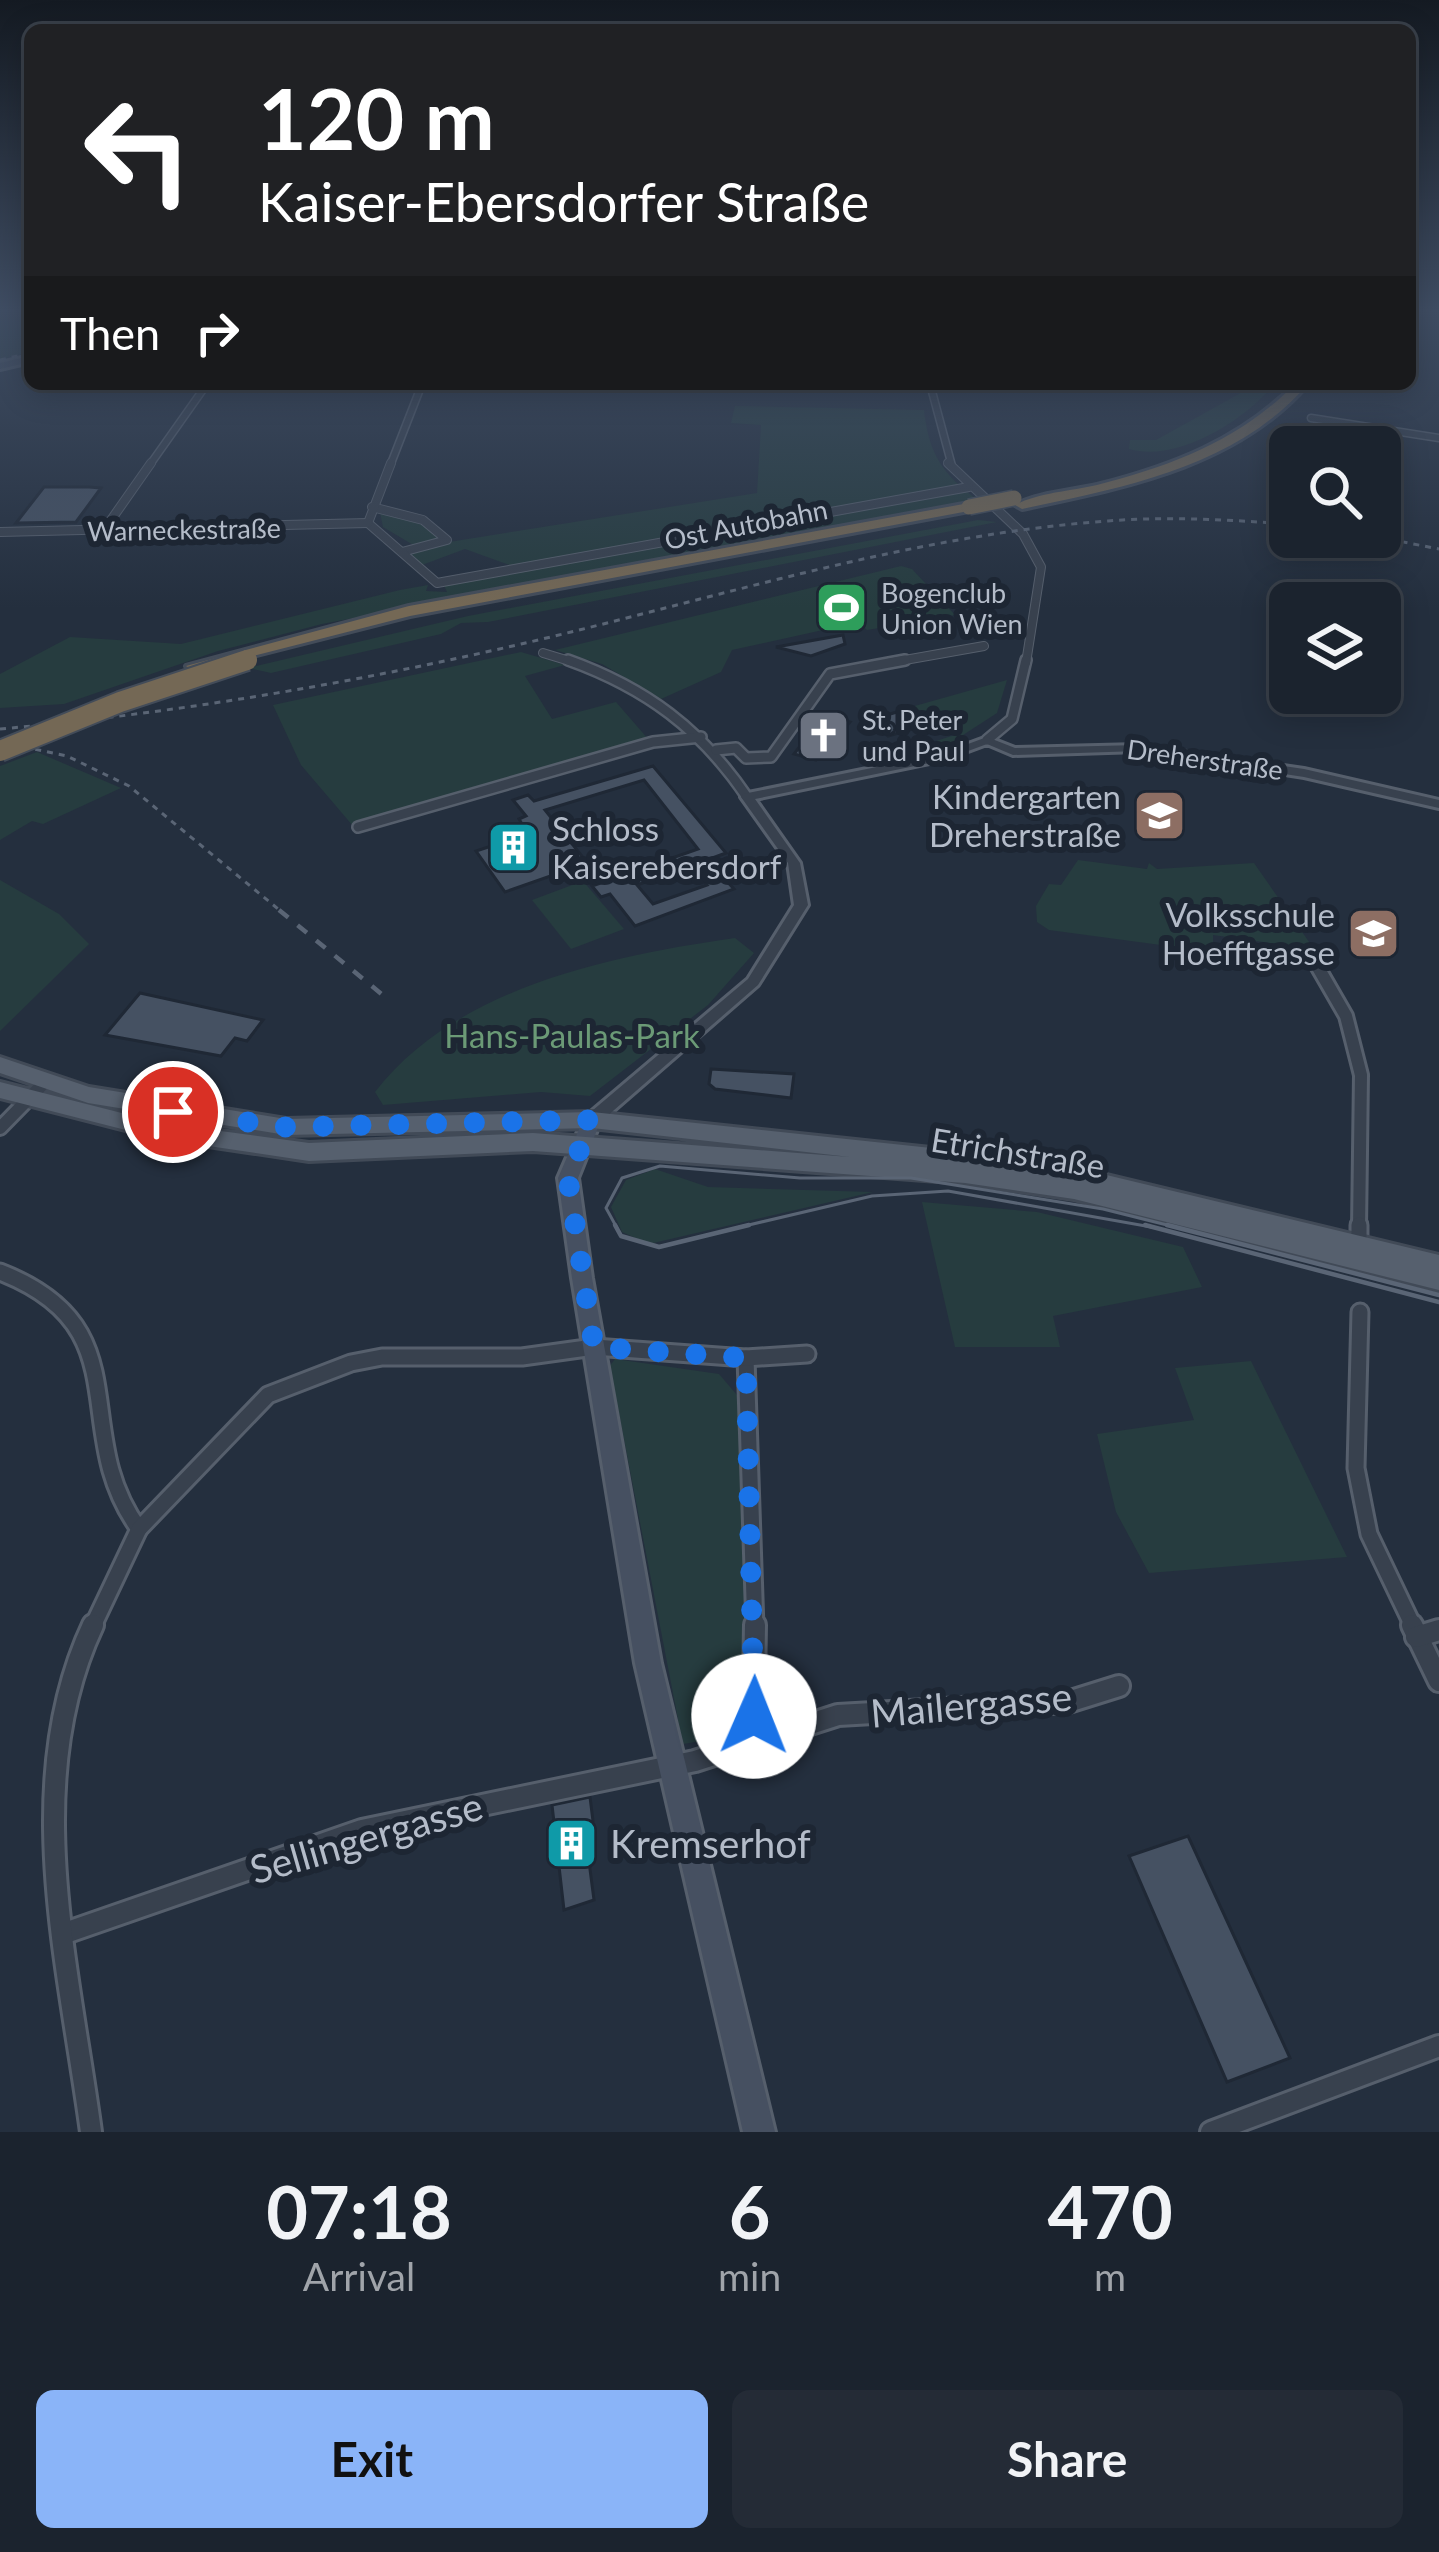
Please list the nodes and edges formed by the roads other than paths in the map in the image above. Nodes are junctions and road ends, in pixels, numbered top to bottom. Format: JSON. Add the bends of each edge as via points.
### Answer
{"nodes":[{"id":1,"x":190,"y":408,"type":"edge"},
{"id":2,"x":412,"y":408,"type":"edge"},
{"id":3,"x":935,"y":408,"type":"edge"},
{"id":4,"x":1259,"y":408,"type":"edge"},
{"id":5,"x":1275,"y":408,"type":"edge"},
{"id":6,"x":1311,"y":418,"type":"dead end"},
{"id":7,"x":1439,"y":438,"type":"edge"},
{"id":8,"x":969,"y":487,"type":"junction"},
{"id":9,"x":1018,"y":502,"type":"junction"},
{"id":10,"x":372,"y":507,"type":"junction"},
{"id":11,"x":973,"y":511,"type":"junction"},
{"id":12,"x":368,"y":523,"type":"junction"},
{"id":13,"x":104,"y":530,"type":"junction"},
{"id":14,"x":0,"y":532,"type":"edge"},
{"id":15,"x":402,"y":552,"type":"junction"},
{"id":16,"x":984,"y":646,"type":"dead end"},
{"id":17,"x":543,"y":652,"type":"dead end"},
{"id":18,"x":701,"y":737,"type":"junction"},
{"id":19,"x":0,"y":738,"type":"edge"},
{"id":20,"x":987,"y":740,"type":"junction"},
{"id":21,"x":716,"y":750,"type":"junction"},
{"id":22,"x":0,"y":751,"type":"edge"},
{"id":23,"x":746,"y":758,"type":"junction"},
{"id":24,"x":737,"y":780,"type":"junction"},
{"id":25,"x":747,"y":797,"type":"junction"},
{"id":26,"x":1439,"y":804,"type":"edge"},
{"id":27,"x":358,"y":827,"type":"dead end"},
{"id":28,"x":1312,"y":957,"type":"dead end"},
{"id":29,"x":0,"y":1065,"type":"edge"},
{"id":30,"x":44,"y":1082,"type":"junction"},
{"id":31,"x":0,"y":1090,"type":"edge"},
{"id":32,"x":27,"y":1101,"type":"junction"},
{"id":33,"x":592,"y":1120,"type":"junction"},
{"id":34,"x":0,"y":1128,"type":"edge"},
{"id":35,"x":578,"y":1145,"type":"junction"},
{"id":36,"x":1359,"y":1244,"type":"junction"},
{"id":37,"x":1439,"y":1265,"type":"edge"},
{"id":38,"x":0,"y":1272,"type":"edge"},
{"id":39,"x":1439,"y":1280,"type":"edge"},
{"id":40,"x":1360,"y":1312,"type":"dead end"},
{"id":41,"x":594,"y":1347,"type":"junction"},
{"id":42,"x":807,"y":1354,"type":"dead end"},
{"id":43,"x":746,"y":1358,"type":"junction"},
{"id":44,"x":139,"y":1528,"type":"junction"},
{"id":45,"x":1439,"y":1630,"type":"edge"},
{"id":46,"x":1416,"y":1636,"type":"junction"},
{"id":47,"x":1439,"y":1681,"type":"edge"},
{"id":48,"x":1119,"y":1686,"type":"dead end"},
{"id":49,"x":753,"y":1739,"type":"junction"},
{"id":50,"x":671,"y":1762,"type":"junction"},
{"id":51,"x":68,"y":1932,"type":"junction"},
{"id":52,"x":1439,"y":2046,"type":"edge"},
{"id":53,"x":91,"y":2132,"type":"edge"},
{"id":54,"x":759,"y":2132,"type":"edge"},
{"id":55,"x":1210,"y":2132,"type":"edge"}],
"edges":[{"from":1,"to":13,"type":"street"},
{"from":2,"to":10,"type":"street"},
{"from":3,"to":8,"type":"street","via":[[944,456]]},
{"from":4,"to":9,"type":"highway","name":"Ost Autobahn","via":[[1184,451]]},
{"from":5,"to":9,"type":"highway","name":"Ost Autobahn","via":[[1210,449],[1120,482]]},
{"from":6,"to":7,"type":"street"},
{"from":8,"to":15,"type":"street","via":[[437,583]]},
{"from":8,"to":20,"type":"street","via":[[1029,541],[1043,576],[1020,702]]},
{"from":9,"to":11,"type":"highway","name":"Ost Autobahn","bridge":true},
{"from":10,"to":12,"type":"street"},
{"from":10,"to":15,"type":"street","via":[[423,520],[446,540]]},
{"from":11,"to":19,"type":"highway","name":"Ost Autobahn","bridge":true,"via":[[409,611],[194,666]]},
{"from":11,"to":22,"type":"highway","name":"Ost Autobahn","bridge":true,"via":[[248,660]]},
{"from":12,"to":13,"type":"street","name":"Warneckestraße"},
{"from":12,"to":15,"type":"street"},
{"from":13,"to":14,"type":"street","name":"Warneckestraße"},
{"from":16,"to":23,"type":"street","via":[[830,674],[774,755]]},
{"from":17,"to":18,"type":"street","via":[[607,676]]},
{"from":18,"to":21,"type":"street"},
{"from":18,"to":27,"type":"street","via":[[653,742]]},
{"from":20,"to":25,"type":"street","name":"Dreherstraße","via":[[944,757]]},
{"from":20,"to":26,"type":"street","name":"Dreherstraße","via":[[1007,751],[1139,748]]},
{"from":21,"to":23,"type":"street","via":[[736,748]]},
{"from":21,"to":24,"type":"street"},
{"from":23,"to":24,"type":"street"},
{"from":24,"to":25,"type":"street"},
{"from":25,"to":33,"type":"street","via":[[794,863],[801,905],[753,982]]},
{"from":28,"to":36,"type":"street","via":[[1346,1016],[1361,1075]]},
{"from":29,"to":30,"type":"main road","name":"Etrichstraße"},
{"from":30,"to":32,"type":"street"},
{"from":30,"to":33,"type":"main road","name":"Etrichstraße","via":[[286,1127]]},
{"from":31,"to":32,"type":"main road","name":"Etrichstraße"},
{"from":32,"to":34,"type":"street"},
{"from":32,"to":35,"type":"main road","name":"Etrichstraße","via":[[309,1152]]},
{"from":33,"to":35,"type":"main road"},
{"from":33,"to":36,"type":"main road","name":"Etrichstraße","via":[[1044,1169]]},
{"from":35,"to":39,"type":"main road","name":"Etrichstraße","via":[[895,1167],[1074,1190]]},
{"from":35,"to":41,"type":"main road","via":[[568,1178]]},
{"from":36,"to":37,"type":"main road","name":"Etrichstraße"},
{"from":38,"to":44,"type":"street","via":[[45,1291],[80,1332],[102,1388],[114,1492]]},
{"from":40,"to":46,"type":"street","via":[[1356,1468],[1369,1534]]},
{"from":41,"to":43,"type":"street"},
{"from":41,"to":44,"type":"street","via":[[522,1358],[382,1358],[289,1387],[268,1396]]},
{"from":41,"to":50,"type":"main road"},
{"from":42,"to":43,"type":"street"},
{"from":43,"to":49,"type":"street"},
{"from":44,"to":51,"type":"street","via":[[71,1672],[63,1715],[53,1841]]},
{"from":45,"to":46,"type":"street"},
{"from":46,"to":47,"type":"street"},
{"from":48,"to":49,"type":"street","name":"Mailergasse","via":[[1068,1702],[838,1715]]},
{"from":49,"to":50,"type":"street","name":"Mailergasse"},
{"from":50,"to":51,"type":"street","name":"Sellingergasse","via":[[362,1830]]},
{"from":50,"to":54,"type":"main road"},
{"from":51,"to":53,"type":"street"},
{"from":52,"to":55,"type":"street"}]}
